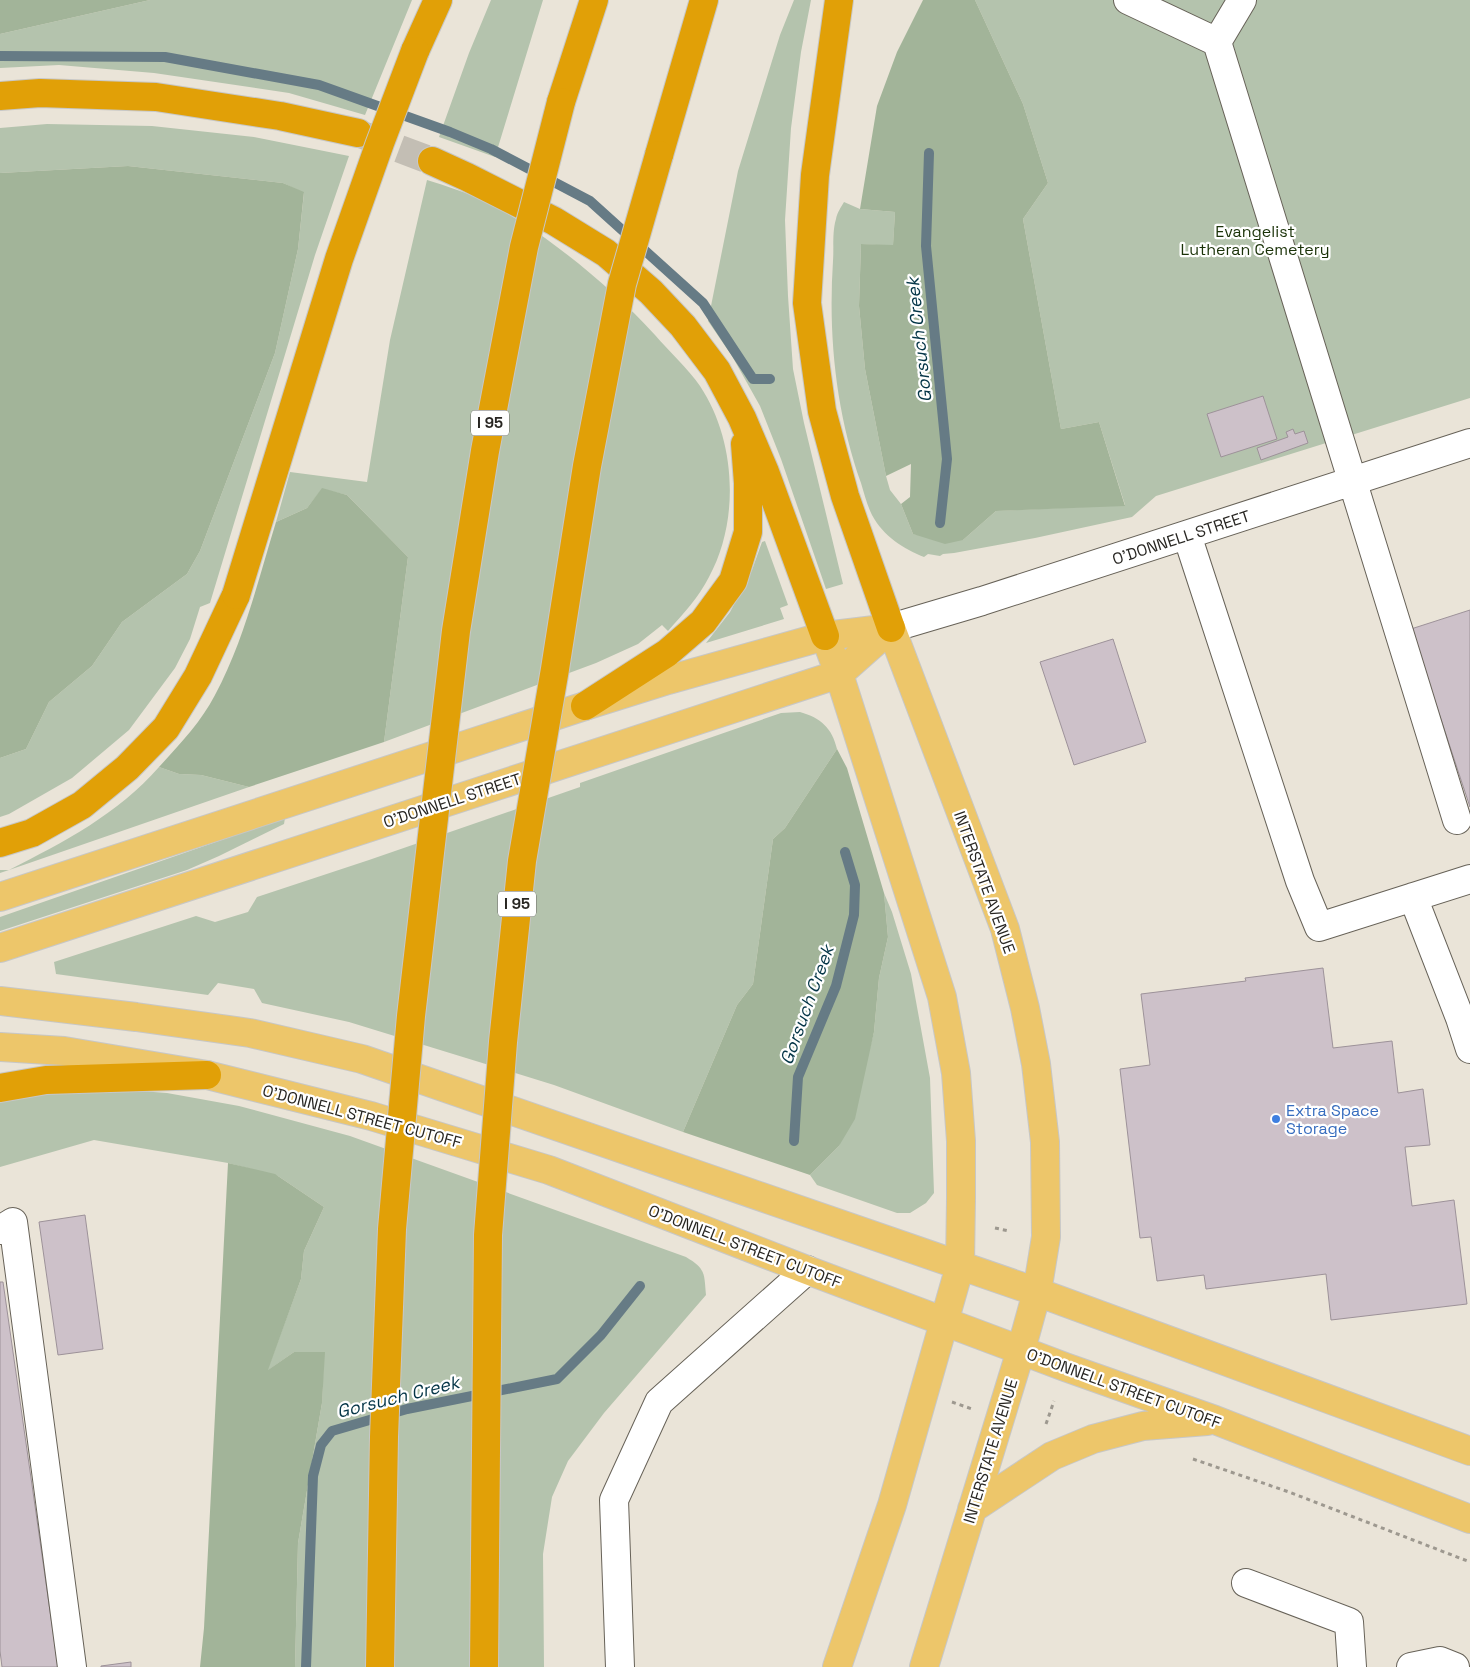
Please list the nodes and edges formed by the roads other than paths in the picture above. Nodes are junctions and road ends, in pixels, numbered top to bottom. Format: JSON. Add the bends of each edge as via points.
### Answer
{"nodes":[{"id":1,"x":438,"y":0,"type":"edge"},
{"id":2,"x":594,"y":0,"type":"edge"},
{"id":3,"x":704,"y":0,"type":"edge"},
{"id":4,"x":839,"y":0,"type":"edge"},
{"id":5,"x":1128,"y":0,"type":"edge"},
{"id":6,"x":1242,"y":0,"type":"edge"},
{"id":7,"x":1217,"y":42,"type":"junction"},
{"id":8,"x":0,"y":96,"type":"edge"},
{"id":9,"x":358,"y":133,"type":"tunnel mouth"},
{"id":10,"x":432,"y":161,"type":"tunnel mouth"},
{"id":11,"x":742,"y":418,"type":"junction"},
{"id":12,"x":1470,"y":443,"type":"edge"},
{"id":13,"x":1352,"y":481,"type":"junction"},
{"id":14,"x":1186,"y":535,"type":"junction"},
{"id":15,"x":891,"y":628,"type":"junction"},
{"id":16,"x":825,"y":636,"type":"junction"},
{"id":17,"x":839,"y":674,"type":"junction"},
{"id":18,"x":584,"y":706,"type":"junction"},
{"id":19,"x":1457,"y":820,"type":"dead end"},
{"id":20,"x":0,"y":843,"type":"edge"},
{"id":21,"x":1470,"y":879,"type":"edge"},
{"id":22,"x":0,"y":897,"type":"edge"},
{"id":23,"x":1413,"y":897,"type":"junction"},
{"id":24,"x":0,"y":948,"type":"edge"},
{"id":25,"x":0,"y":1001,"type":"edge"},
{"id":26,"x":0,"y":1047,"type":"edge"},
{"id":27,"x":1470,"y":1049,"type":"edge"},
{"id":28,"x":207,"y":1076,"type":"junction"},
{"id":29,"x":0,"y":1088,"type":"edge"},
{"id":30,"x":0,"y":1230,"type":"edge"},
{"id":31,"x":960,"y":1266,"type":"junction"},
{"id":32,"x":807,"y":1270,"type":"junction"},
{"id":33,"x":1037,"y":1292,"type":"junction"},
{"id":34,"x":945,"y":1322,"type":"junction"},
{"id":35,"x":1021,"y":1350,"type":"junction"},
{"id":36,"x":1215,"y":1420,"type":"junction"},
{"id":37,"x":1470,"y":1451,"type":"edge"},
{"id":38,"x":972,"y":1509,"type":"junction"},
{"id":39,"x":1470,"y":1519,"type":"edge"},
{"id":40,"x":1246,"y":1583,"type":"dead end"},
{"id":41,"x":72,"y":1667,"type":"edge"},
{"id":42,"x":380,"y":1667,"type":"edge"},
{"id":43,"x":484,"y":1667,"type":"edge"},
{"id":44,"x":620,"y":1667,"type":"edge"},
{"id":45,"x":837,"y":1667,"type":"edge"},
{"id":46,"x":924,"y":1667,"type":"edge"},
{"id":47,"x":1352,"y":1667,"type":"edge"},
{"id":48,"x":1411,"y":1667,"type":"edge"},
{"id":49,"x":1455,"y":1667,"type":"edge"}],
"edges":[{"from":1,"to":20,"type":"highway","bridge":true,"via":[[415,51],[339,259],[236,594],[198,676],[166,728],[126,768],[82,804],[32,833]]},
{"from":2,"to":42,"type":"highway","number":"I 95","bridge":true,"via":[[561,102],[524,247],[485,451],[456,631],[411,1016],[392,1229]]},
{"from":3,"to":43,"type":"highway","number":"I 95","bridge":true,"via":[[622,284],[587,466],[522,861],[503,1042],[488,1235]]},
{"from":4,"to":15,"type":"highway","via":[[815,174],[807,303],[822,411],[845,496]]},
{"from":5,"to":7,"type":"street"},
{"from":6,"to":7,"type":"street"},
{"from":7,"to":13,"type":"street"},
{"from":8,"to":9,"type":"highway","via":[[40,93],[156,97],[280,116]]},
{"from":10,"to":11,"type":"highway","via":[[554,221],[606,253],[684,326],[717,371]]},
{"from":11,"to":16,"type":"highway"},
{"from":11,"to":18,"type":"highway","via":[[748,483],[748,532],[733,580],[703,622],[667,654]]},
{"from":12,"to":13,"type":"street","name":"O'DONNELL STREET"},
{"from":13,"to":14,"type":"street","name":"O'DONNELL STREET"},
{"from":13,"to":19,"type":"street"},
{"from":14,"to":15,"type":"street","name":"O'DONNELL STREET"},
{"from":14,"to":23,"type":"street","via":[[1300,881],[1319,927]]},
{"from":15,"to":16,"type":"main road","name":"O'DONNELL STREET"},
{"from":15,"to":17,"type":"main road","name":"O'DONNELL STREET"},
{"from":15,"to":33,"type":"main road","name":"INTERSTATE AVENUE","via":[[1005,929],[1025,1008],[1036,1064],[1045,1142],[1046,1238]]},
{"from":16,"to":17,"type":"main road"},
{"from":16,"to":18,"type":"main road","name":"O'DONNELL STREET"},
{"from":17,"to":24,"type":"main road","name":"O'DONNELL STREET"},
{"from":17,"to":31,"type":"main road","via":[[942,997],[956,1073],[961,1141]]},
{"from":18,"to":22,"type":"main road","name":"O'DONNELL STREET"},
{"from":21,"to":23,"type":"street"},
{"from":23,"to":27,"type":"street"},
{"from":25,"to":31,"type":"main road","via":[[250,1033],[362,1060]]},
{"from":26,"to":28,"type":"main road","name":"O'DONNELL STREET CUTOFF","via":[[64,1051]]},
{"from":28,"to":29,"type":"highway","via":[[46,1080]]},
{"from":28,"to":32,"type":"main road","name":"O'DONNELL STREET CUTOFF","via":[[371,1116],[549,1170]]},
{"from":30,"to":41,"type":"street","via":[[13,1222]]},
{"from":31,"to":33,"type":"main road"},
{"from":31,"to":34,"type":"main road"},
{"from":32,"to":34,"type":"main road","name":"O'DONNELL STREET CUTOFF"},
{"from":32,"to":44,"type":"street","via":[[659,1402],[614,1500]]},
{"from":33,"to":35,"type":"main road","name":"INTERSTATE AVENUE"},
{"from":33,"to":37,"type":"main road"},
{"from":34,"to":35,"type":"main road","name":"O'DONNELL STREET CUTOFF"},
{"from":34,"to":45,"type":"main road","via":[[892,1505]]},
{"from":35,"to":36,"type":"main road","name":"O'DONNELL STREET CUTOFF"},
{"from":35,"to":38,"type":"main road","name":"INTERSTATE AVENUE"},
{"from":36,"to":38,"type":"main road","via":[[1143,1426],[1093,1440],[1052,1456]]},
{"from":36,"to":39,"type":"main road","name":"O'DONNELL STREET CUTOFF"},
{"from":38,"to":46,"type":"main road","name":"INTERSTATE AVENUE"},
{"from":40,"to":47,"type":"street","via":[[1348,1622]]},
{"from":48,"to":49,"type":"street","via":[[1440,1661]]}]}
